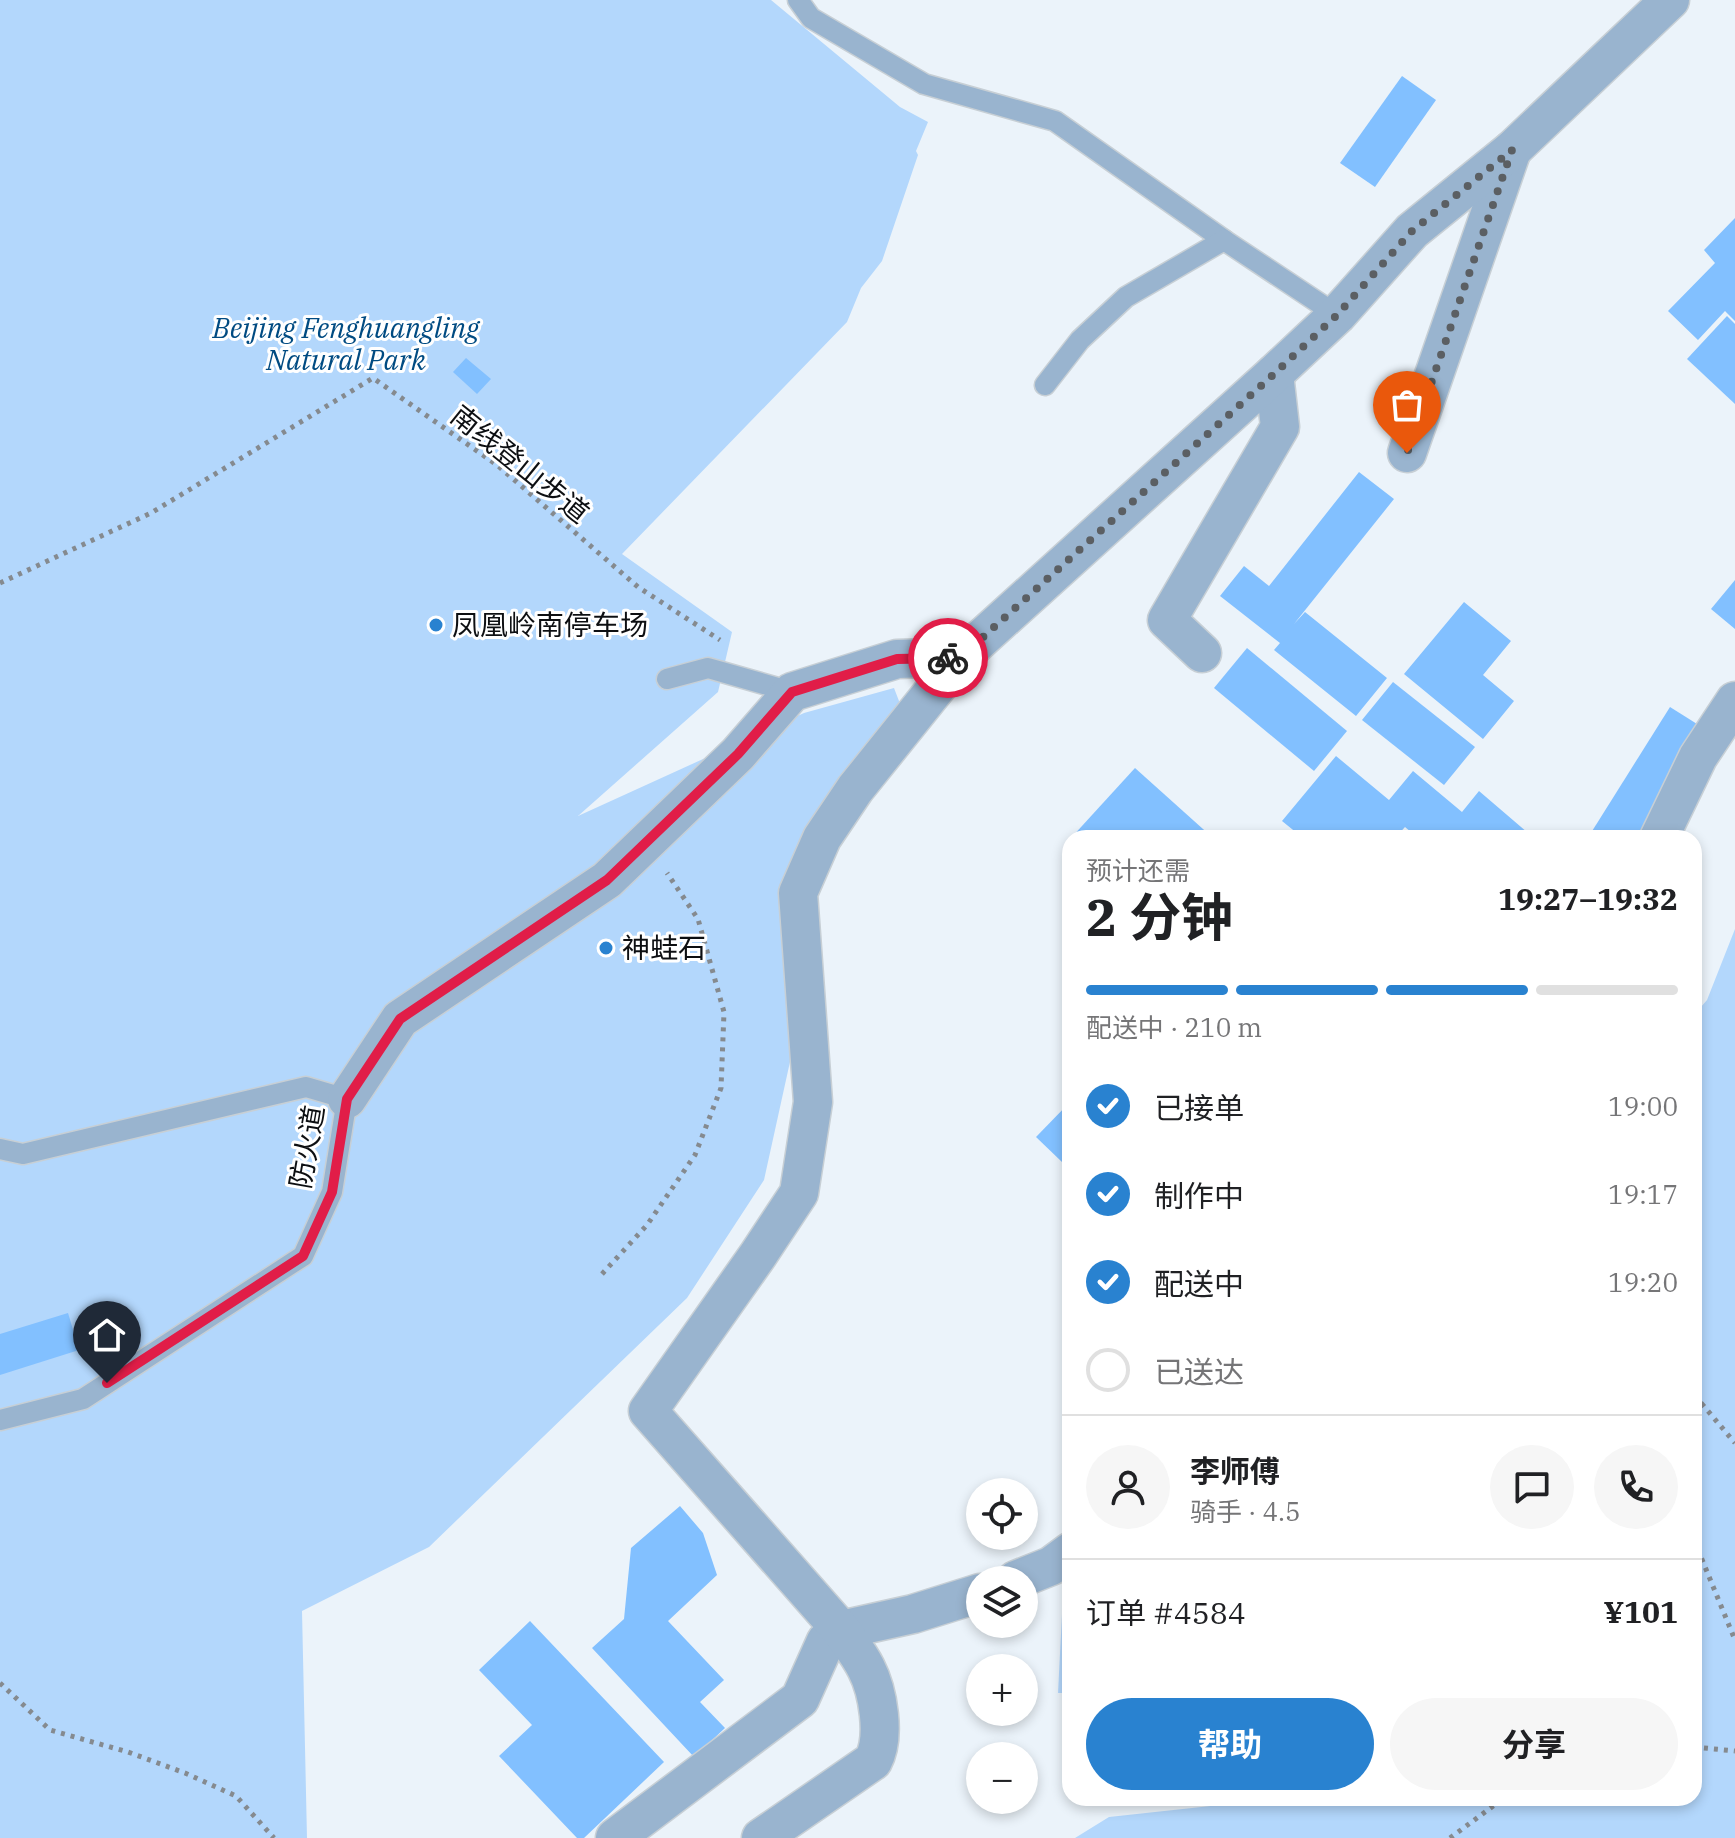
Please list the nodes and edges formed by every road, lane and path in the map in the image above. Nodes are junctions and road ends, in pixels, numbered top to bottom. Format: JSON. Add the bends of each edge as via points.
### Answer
{"nodes":[{"id":1,"x":798,"y":0,"type":"edge"},
{"id":2,"x":1670,"y":0,"type":"edge"},
{"id":3,"x":1512,"y":150,"type":"junction"},
{"id":4,"x":1224,"y":240,"type":"junction"},
{"id":5,"x":1337,"y":315,"type":"junction"},
{"id":6,"x":1274,"y":374,"type":"junction"},
{"id":7,"x":1045,"y":385,"type":"dead end"},
{"id":8,"x":1407,"y":453,"type":"dead end"},
{"id":9,"x":0,"y":583,"type":"edge"},
{"id":10,"x":729,"y":646,"type":"dead end"},
{"id":11,"x":1202,"y":653,"type":"dead end"},
{"id":12,"x":961,"y":657,"type":"junction"},
{"id":13,"x":667,"y":679,"type":"dead end"},
{"id":14,"x":792,"y":692,"type":"junction"},
{"id":15,"x":1735,"y":701,"type":"edge"},
{"id":16,"x":1663,"y":830,"type":"edge"},
{"id":17,"x":643,"y":845,"type":"junction"},
{"id":18,"x":347,"y":1099,"type":"junction"},
{"id":19,"x":0,"y":1149,"type":"edge"},
{"id":20,"x":602,"y":1274,"type":"dead end"},
{"id":21,"x":1702,"y":1404,"type":"edge"},
{"id":22,"x":0,"y":1420,"type":"edge"},
{"id":23,"x":1735,"y":1443,"type":"edge"},
{"id":24,"x":1062,"y":1558,"type":"edge"},
{"id":25,"x":1702,"y":1560,"type":"edge"},
{"id":26,"x":1038,"y":1571,"type":"edge"},
{"id":27,"x":966,"y":1597,"type":"edge"},
{"id":28,"x":841,"y":1630,"type":"junction"},
{"id":29,"x":1735,"y":1640,"type":"edge"},
{"id":30,"x":0,"y":1683,"type":"edge"},
{"id":31,"x":1702,"y":1748,"type":"edge"},
{"id":32,"x":1735,"y":1751,"type":"edge"},
{"id":33,"x":1493,"y":1806,"type":"edge"},
{"id":34,"x":274,"y":1838,"type":"edge"},
{"id":35,"x":615,"y":1838,"type":"edge"},
{"id":36,"x":761,"y":1838,"type":"edge"},
{"id":37,"x":1450,"y":1838,"type":"edge"}],
"edges":[{"from":1,"to":4,"type":"lane","via":[[811,18],[924,84],[1055,121]]},
{"from":2,"to":3,"type":"street"},
{"from":3,"to":5,"type":"street","via":[[1412,231]]},
{"from":3,"to":8,"type":"street"},
{"from":4,"to":5,"type":"lane"},
{"from":4,"to":7,"type":"lane","via":[[1126,297],[1080,340]]},
{"from":5,"to":6,"type":"street"},
{"from":6,"to":11,"type":"street","via":[[1280,427],[1167,620]]},
{"from":6,"to":12,"type":"street"},
{"from":9,"to":10,"type":"path","name":"南线登山步道","via":[[151,513],[373,378],[497,465],[638,587]]},
{"from":12,"to":14,"type":"street","via":[[897,659]]},
{"from":12,"to":28,"type":"street","via":[[855,789],[822,838],[798,893],[813,1102],[799,1193],[648,1411]]},
{"from":13,"to":14,"type":"lane","via":[[708,668]]},
{"from":14,"to":17,"type":"street","via":[[738,754]]},
{"from":15,"to":16,"type":"street","via":[[1698,757]]},
{"from":17,"to":18,"type":"street","via":[[607,880],[400,1019]]},
{"from":17,"to":20,"type":"path","via":[[698,919],[724,1012],[721,1088],[695,1155],[647,1225]]},
{"from":18,"to":19,"type":"lane","name":"防火道","via":[[306,1087],[23,1154]]},
{"from":18,"to":22,"type":"lane","name":"防火道","via":[[332,1192],[303,1256],[83,1399]]},
{"from":21,"to":23,"type":"path"},
{"from":24,"to":26,"type":"street"},
{"from":25,"to":29,"type":"path"},
{"from":27,"to":28,"type":"street"},
{"from":28,"to":35,"type":"street","via":[[826,1641],[800,1699]]},
{"from":28,"to":36,"type":"street","via":[[867,1669],[879,1709],[879,1751],[873,1761]]},
{"from":30,"to":34,"type":"path","via":[[50,1730],[128,1752],[236,1796]]},
{"from":31,"to":32,"type":"path"},
{"from":33,"to":37,"type":"path"}]}
